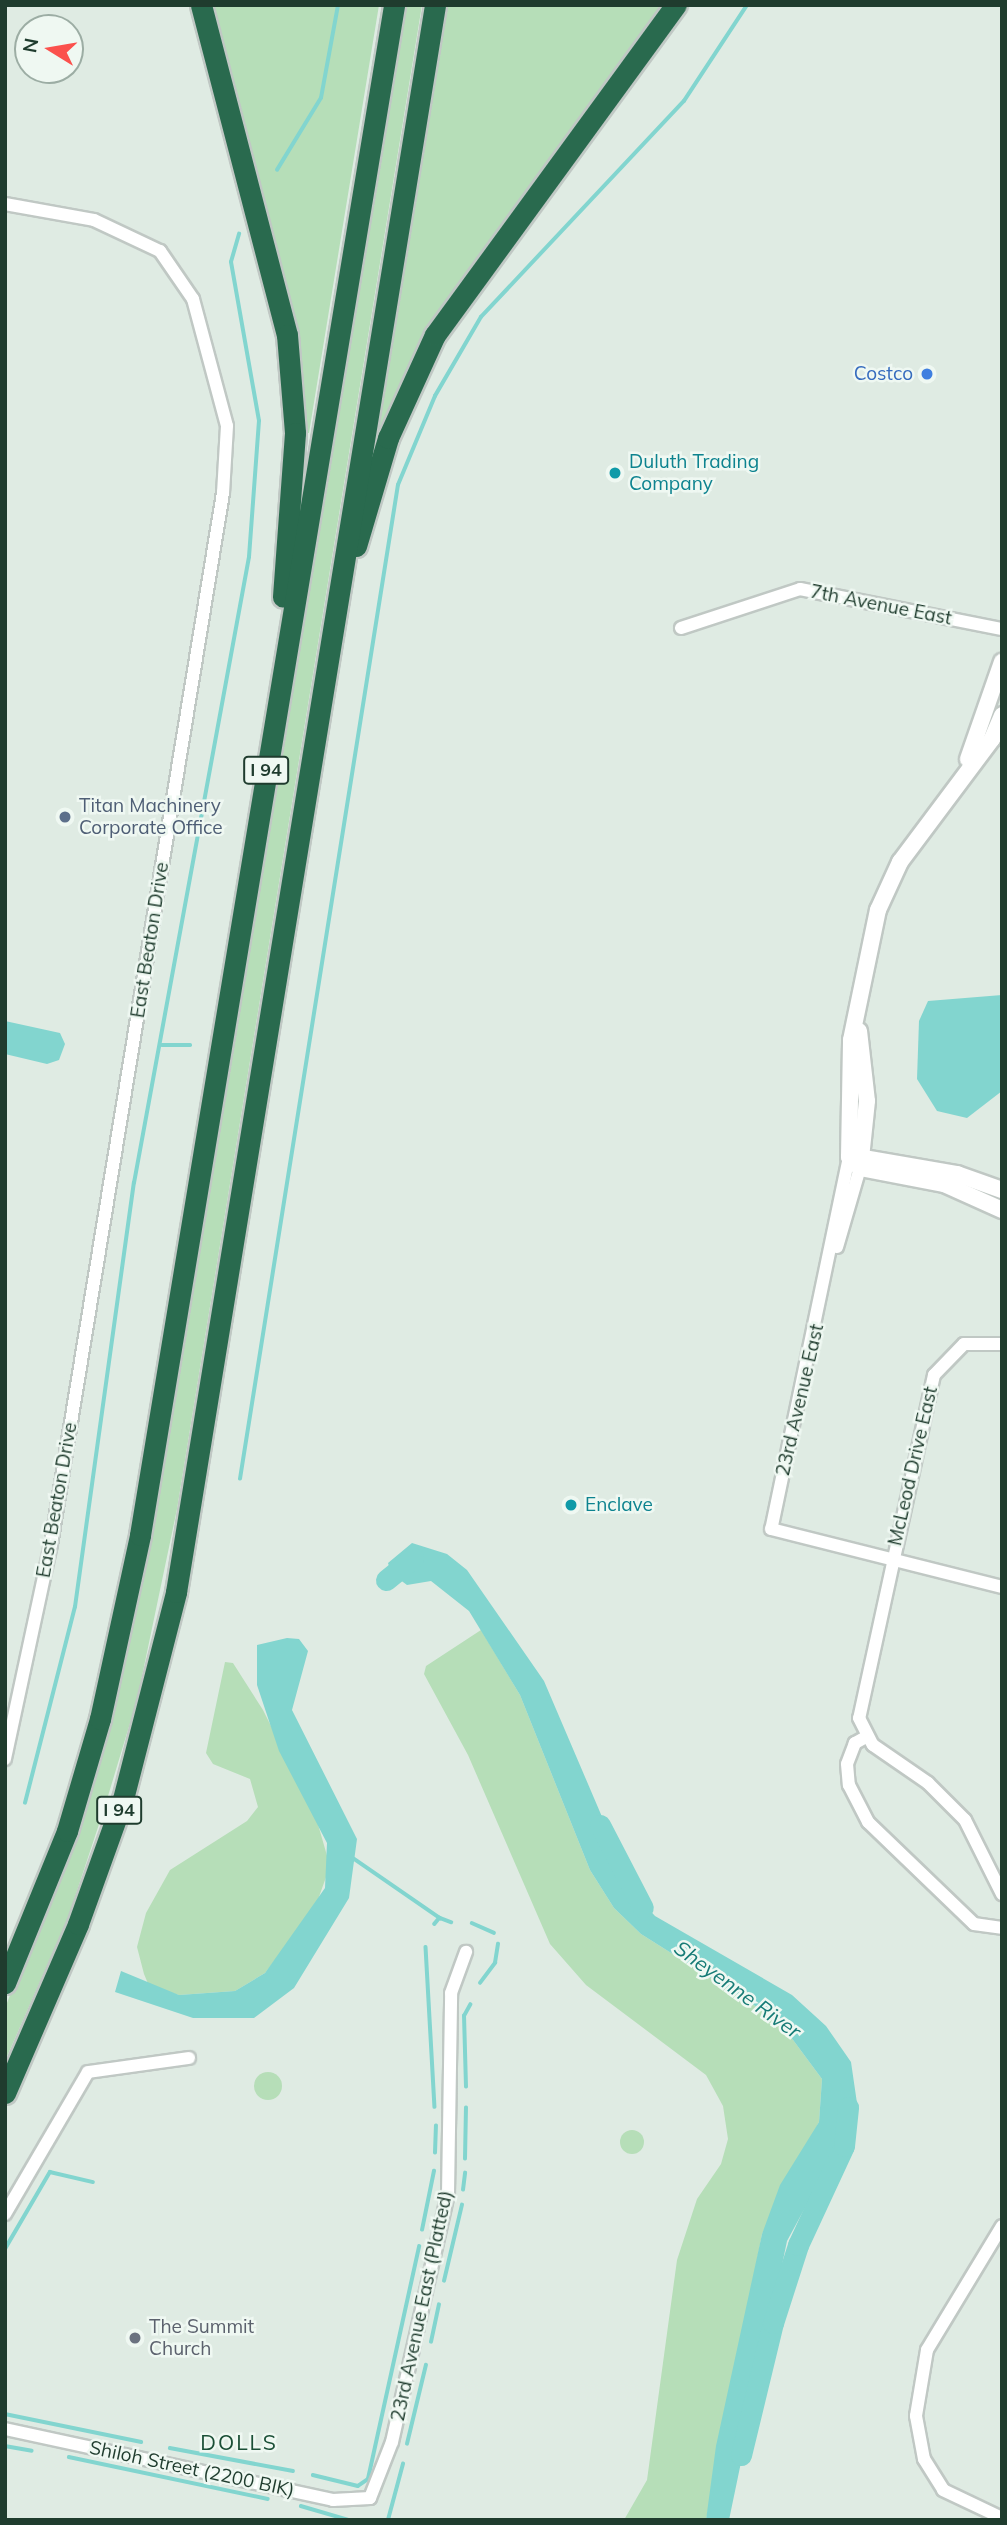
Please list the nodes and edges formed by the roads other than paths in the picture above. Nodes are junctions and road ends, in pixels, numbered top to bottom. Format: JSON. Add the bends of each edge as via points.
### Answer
{"nodes":[{"id":1,"x":201,"y":5,"type":"edge"},
{"id":2,"x":394,"y":5,"type":"edge"},
{"id":3,"x":435,"y":5,"type":"edge"},
{"id":4,"x":676,"y":5,"type":"edge"},
{"id":5,"x":5,"y":204,"type":"edge"},
{"id":6,"x":681,"y":628,"type":"dead end"},
{"id":7,"x":1002,"y":629,"type":"edge"},
{"id":8,"x":1002,"y":662,"type":"edge"},
{"id":9,"x":319,"y":694,"type":"junction"},
{"id":10,"x":1002,"y":715,"type":"edge"},
{"id":11,"x":274,"y":725,"type":"junction"},
{"id":12,"x":964,"y":768,"type":"junction"},
{"id":13,"x":857,"y":1159,"type":"junction"},
{"id":14,"x":1002,"y":1190,"type":"edge"},
{"id":15,"x":1002,"y":1210,"type":"edge"},
{"id":16,"x":1002,"y":1344,"type":"edge"},
{"id":17,"x":893,"y":1556,"type":"junction"},
{"id":18,"x":1002,"y":1587,"type":"edge"},
{"id":19,"x":866,"y":1737,"type":"junction"},
{"id":20,"x":5,"y":1759,"type":"edge"},
{"id":21,"x":1002,"y":1894,"type":"edge"},
{"id":22,"x":1002,"y":1928,"type":"edge"},
{"id":23,"x":466,"y":1952,"type":"dead end"},
{"id":24,"x":5,"y":1983,"type":"edge"},
{"id":25,"x":189,"y":2058,"type":"dead end"},
{"id":26,"x":5,"y":2093,"type":"edge"},
{"id":27,"x":5,"y":2214,"type":"edge"},
{"id":28,"x":1002,"y":2226,"type":"edge"},
{"id":29,"x":5,"y":2429,"type":"edge"},
{"id":30,"x":374,"y":2491,"type":"joint"},
{"id":31,"x":1002,"y":2518,"type":"edge"}],
"edges":[{"from":1,"to":11,"type":"highway","via":[[282,306],[292,386],[295,433]]},
{"from":2,"to":11,"type":"highway","number":"I 94"},
{"from":3,"to":9,"type":"highway","number":"I 94"},
{"from":4,"to":9,"type":"highway","via":[[435,335],[377,469]]},
{"from":5,"to":20,"type":"street","name":"East Beaton Drive","via":[[94,220],[160,250],[193,299],[227,426],[221,506],[53,1530]]},
{"from":6,"to":7,"type":"street","name":"7th Avenue East","via":[[800,589]]},
{"from":8,"to":12,"type":"street"},
{"from":9,"to":26,"type":"highway","number":"I 94","via":[[176,1592],[123,1799],[74,1936]]},
{"from":10,"to":12,"type":"street","via":[[992,739]]},
{"from":11,"to":24,"type":"highway","number":"I 94","via":[[137,1548],[100,1720],[67,1831]]},
{"from":12,"to":13,"type":"street","name":"23rd Avenue East","via":[[894,874],[866,953],[856,1008]]},
{"from":13,"to":14,"type":"street"},
{"from":13,"to":15,"type":"street","via":[[944,1184]]},
{"from":13,"to":17,"type":"street","name":"23rd Avenue East","via":[[771,1529]]},
{"from":16,"to":17,"type":"street","name":"McLeod Drive East","via":[[964,1344],[934,1375]]},
{"from":17,"to":18,"type":"street"},
{"from":17,"to":19,"type":"street","name":"McLeod Drive East","via":[[860,1707]]},
{"from":19,"to":21,"type":"street","via":[[965,1820]]},
{"from":19,"to":22,"type":"street","via":[[855,1743],[847,1764],[857,1807],[974,1924]]},
{"from":23,"to":30,"type":"street","name":"23rd Avenue East (Platted)","via":[[452,1993],[448,2194],[392,2442]]},
{"from":25,"to":27,"type":"street","via":[[141,2070],[104,2066],[88,2072]]},
{"from":28,"to":31,"type":"street","via":[[927,2350],[916,2416],[924,2459],[943,2490]]},
{"from":29,"to":30,"type":"street","name":"Shiloh Street (2200 BIK)","via":[[332,2500],[354,2502]]}]}
